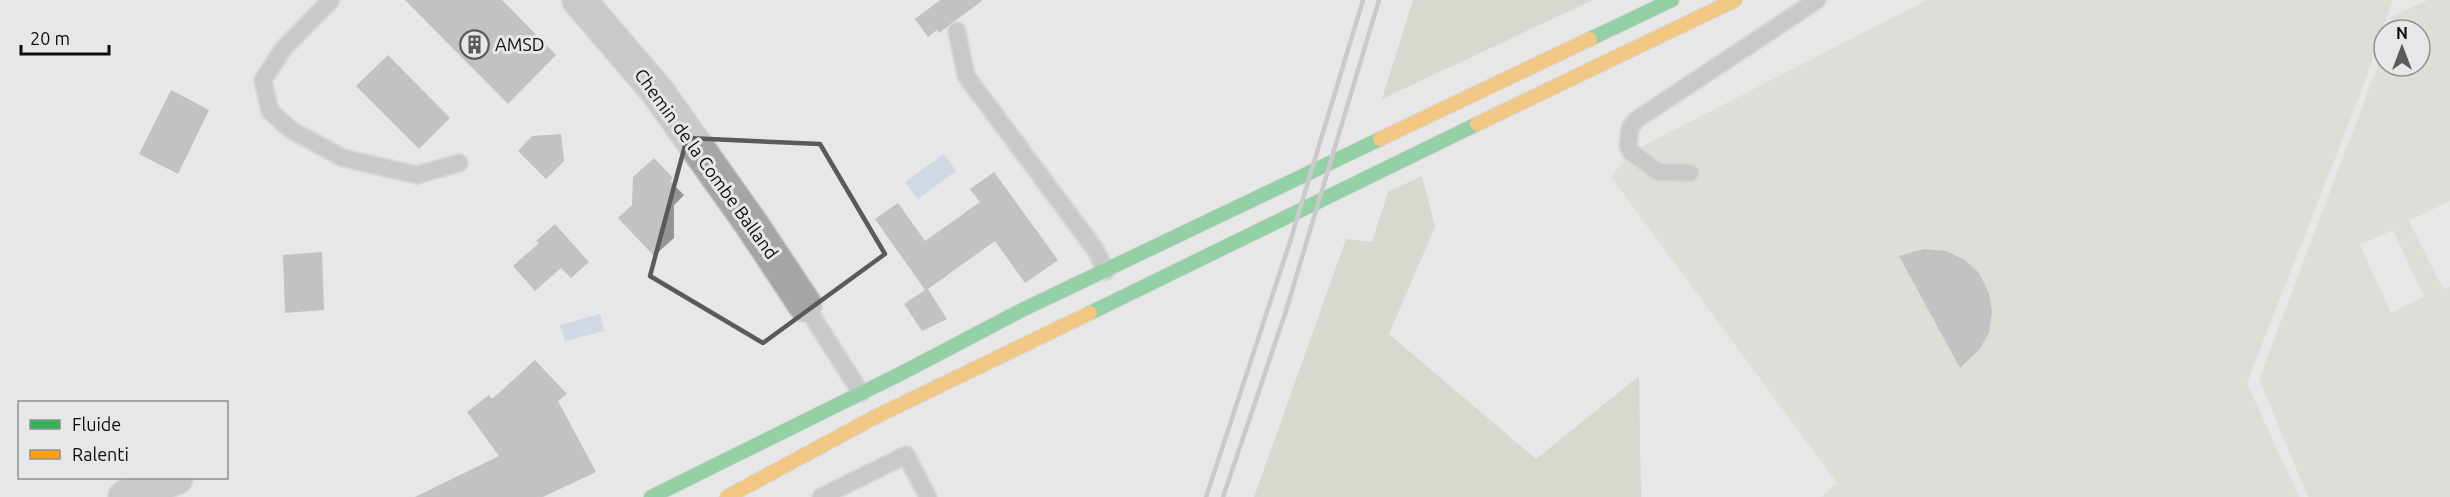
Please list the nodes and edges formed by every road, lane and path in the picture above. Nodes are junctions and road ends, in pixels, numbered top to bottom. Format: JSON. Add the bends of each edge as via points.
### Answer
{"nodes":[{"id":1,"x":331,"y":0,"type":"edge"},
{"id":2,"x":579,"y":0,"type":"edge"},
{"id":3,"x":1672,"y":0,"type":"edge"},
{"id":4,"x":1735,"y":0,"type":"edge"},
{"id":5,"x":1817,"y":0,"type":"edge"},
{"id":6,"x":957,"y":31,"type":"dead end"},
{"id":7,"x":459,"y":163,"type":"dead end"},
{"id":8,"x":1690,"y":173,"type":"dead end"},
{"id":9,"x":1106,"y":271,"type":"junction"},
{"id":10,"x":805,"y":305,"type":"joint"},
{"id":11,"x":861,"y":393,"type":"junction"},
{"id":12,"x":171,"y":479,"type":"edge"},
{"id":13,"x":125,"y":497,"type":"edge"},
{"id":14,"x":651,"y":497,"type":"edge"},
{"id":15,"x":727,"y":497,"type":"edge"},
{"id":16,"x":821,"y":497,"type":"edge"},
{"id":17,"x":928,"y":497,"type":"edge"}],
"edges":[{"from":1,"to":7,"type":"lane","via":[[284,48],[263,80],[270,111],[291,130],[344,158],[417,175]]},
{"from":2,"to":10,"type":"street","name":"Chemin de la Combe Balland","via":[[657,91]]},
{"from":3,"to":9,"type":"main road"},
{"from":4,"to":15,"type":"main road","via":[[875,417]]},
{"from":5,"to":8,"type":"lane","via":[[1636,120],[1630,128],[1631,152],[1658,172]]},
{"from":6,"to":9,"type":"lane","via":[[966,76],[1095,249]]},
{"from":9,"to":11,"type":"main road"},
{"from":10,"to":11,"type":"lane"},
{"from":11,"to":14,"type":"main road"},
{"from":12,"to":13,"type":"street"},
{"from":16,"to":17,"type":"lane","via":[[906,455]]}]}
